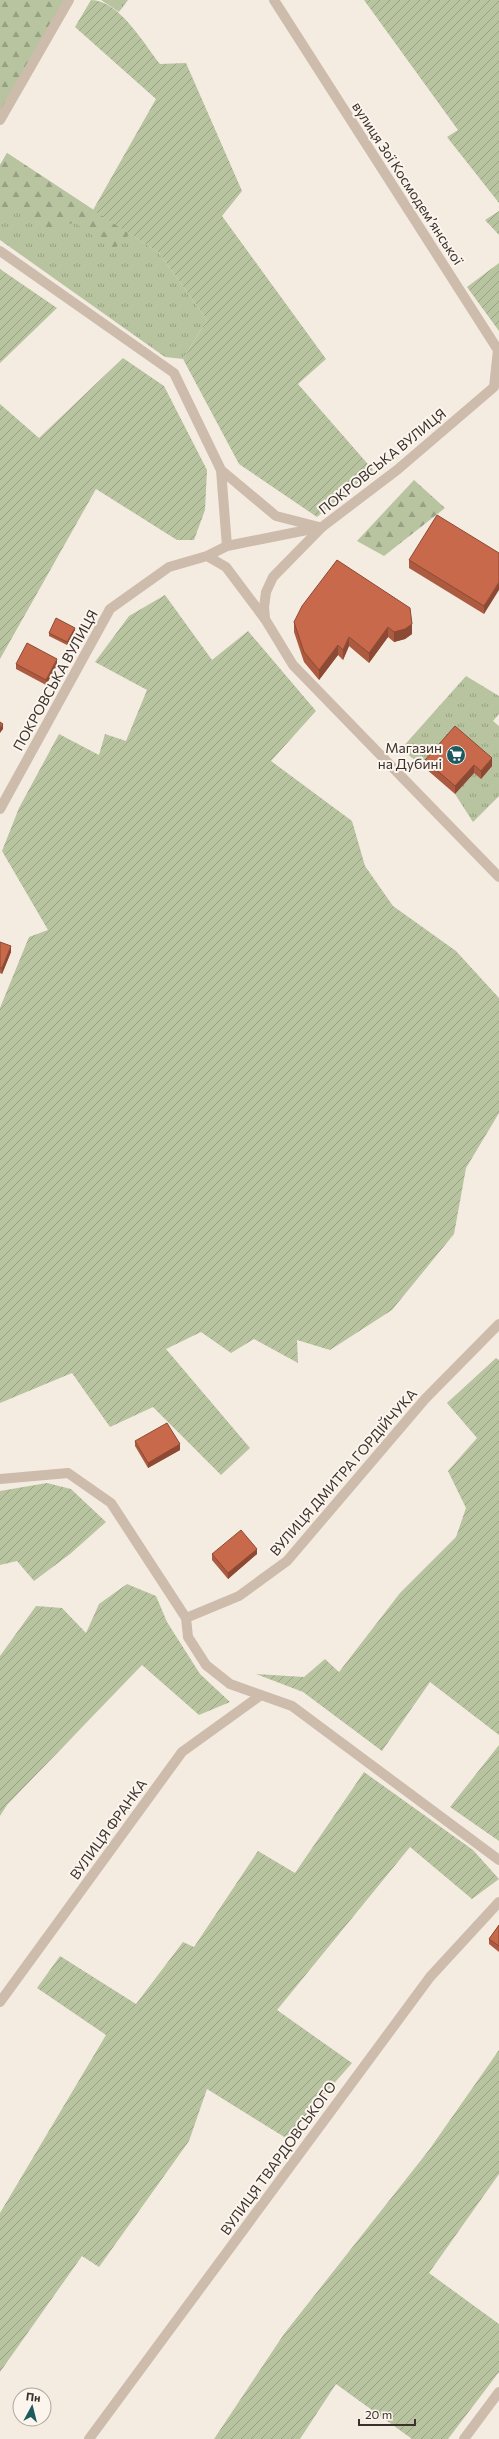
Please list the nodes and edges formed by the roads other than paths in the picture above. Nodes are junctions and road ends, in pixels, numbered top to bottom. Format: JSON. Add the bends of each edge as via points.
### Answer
{"nodes":[{"id":1,"x":69,"y":0,"type":"edge"},
{"id":2,"x":274,"y":0,"type":"edge"},
{"id":3,"x":0,"y":120,"type":"edge"},
{"id":4,"x":0,"y":251,"type":"edge"},
{"id":5,"x":497,"y":385,"type":"edge"},
{"id":6,"x":221,"y":470,"type":"junction"},
{"id":7,"x":322,"y":527,"type":"junction"},
{"id":8,"x":227,"y":546,"type":"junction"},
{"id":9,"x":207,"y":556,"type":"junction"},
{"id":10,"x":266,"y":619,"type":"junction"},
{"id":11,"x":0,"y":809,"type":"edge"},
{"id":12,"x":499,"y":877,"type":"edge"},
{"id":13,"x":499,"y":1324,"type":"edge"},
{"id":14,"x":0,"y":1479,"type":"edge"},
{"id":15,"x":186,"y":1618,"type":"junction"},
{"id":16,"x":261,"y":1695,"type":"junction"},
{"id":17,"x":499,"y":1860,"type":"edge"},
{"id":18,"x":499,"y":1902,"type":"edge"},
{"id":19,"x":0,"y":2002,"type":"edge"},
{"id":20,"x":499,"y":2392,"type":"edge"},
{"id":21,"x":89,"y":2439,"type":"edge"},
{"id":22,"x":464,"y":2439,"type":"edge"}],
"edges":[{"from":1,"to":3,"type":"street"},
{"from":2,"to":5,"type":"street","name":"вулиця Зої Космодемʼянської","via":[[498,350]]},
{"from":4,"to":6,"type":"street","via":[[174,373]]},
{"from":5,"to":7,"type":"street","name":"ПОКРОВСЬКА ВУЛИЦЯ","via":[[397,470]]},
{"from":6,"to":7,"type":"street","via":[[276,516]]},
{"from":6,"to":8,"type":"street"},
{"from":7,"to":8,"type":"street","name":"ПОКРОВСЬКА ВУЛИЦЯ"},
{"from":7,"to":10,"type":"street","via":[[273,577],[266,592]]},
{"from":8,"to":9,"type":"street","name":"ПОКРОВСЬКА ВУЛИЦЯ"},
{"from":9,"to":10,"type":"street","via":[[226,568]]},
{"from":9,"to":11,"type":"street","name":"ПОКРОВСЬКА ВУЛИЦЯ","via":[[168,567],[110,609]]},
{"from":10,"to":12,"type":"street","via":[[293,665]]},
{"from":13,"to":15,"type":"street","name":"ВУЛИЦЯ ДМИТРА ГОРДІЙЧУКА","via":[[425,1399],[287,1561],[239,1596]]},
{"from":14,"to":15,"type":"street","via":[[68,1473],[110,1503]]},
{"from":15,"to":16,"type":"street","via":[[188,1637],[206,1665],[230,1684]]},
{"from":16,"to":17,"type":"street","via":[[292,1706]]},
{"from":16,"to":19,"type":"street","name":"ВУЛИЦЯ ФРАНКА","via":[[182,1752]]},
{"from":18,"to":21,"type":"street","name":"ВУЛИЦЯ ТВАРДОВСЬКОГО","via":[[430,1977]]},
{"from":20,"to":22,"type":"street"}]}
